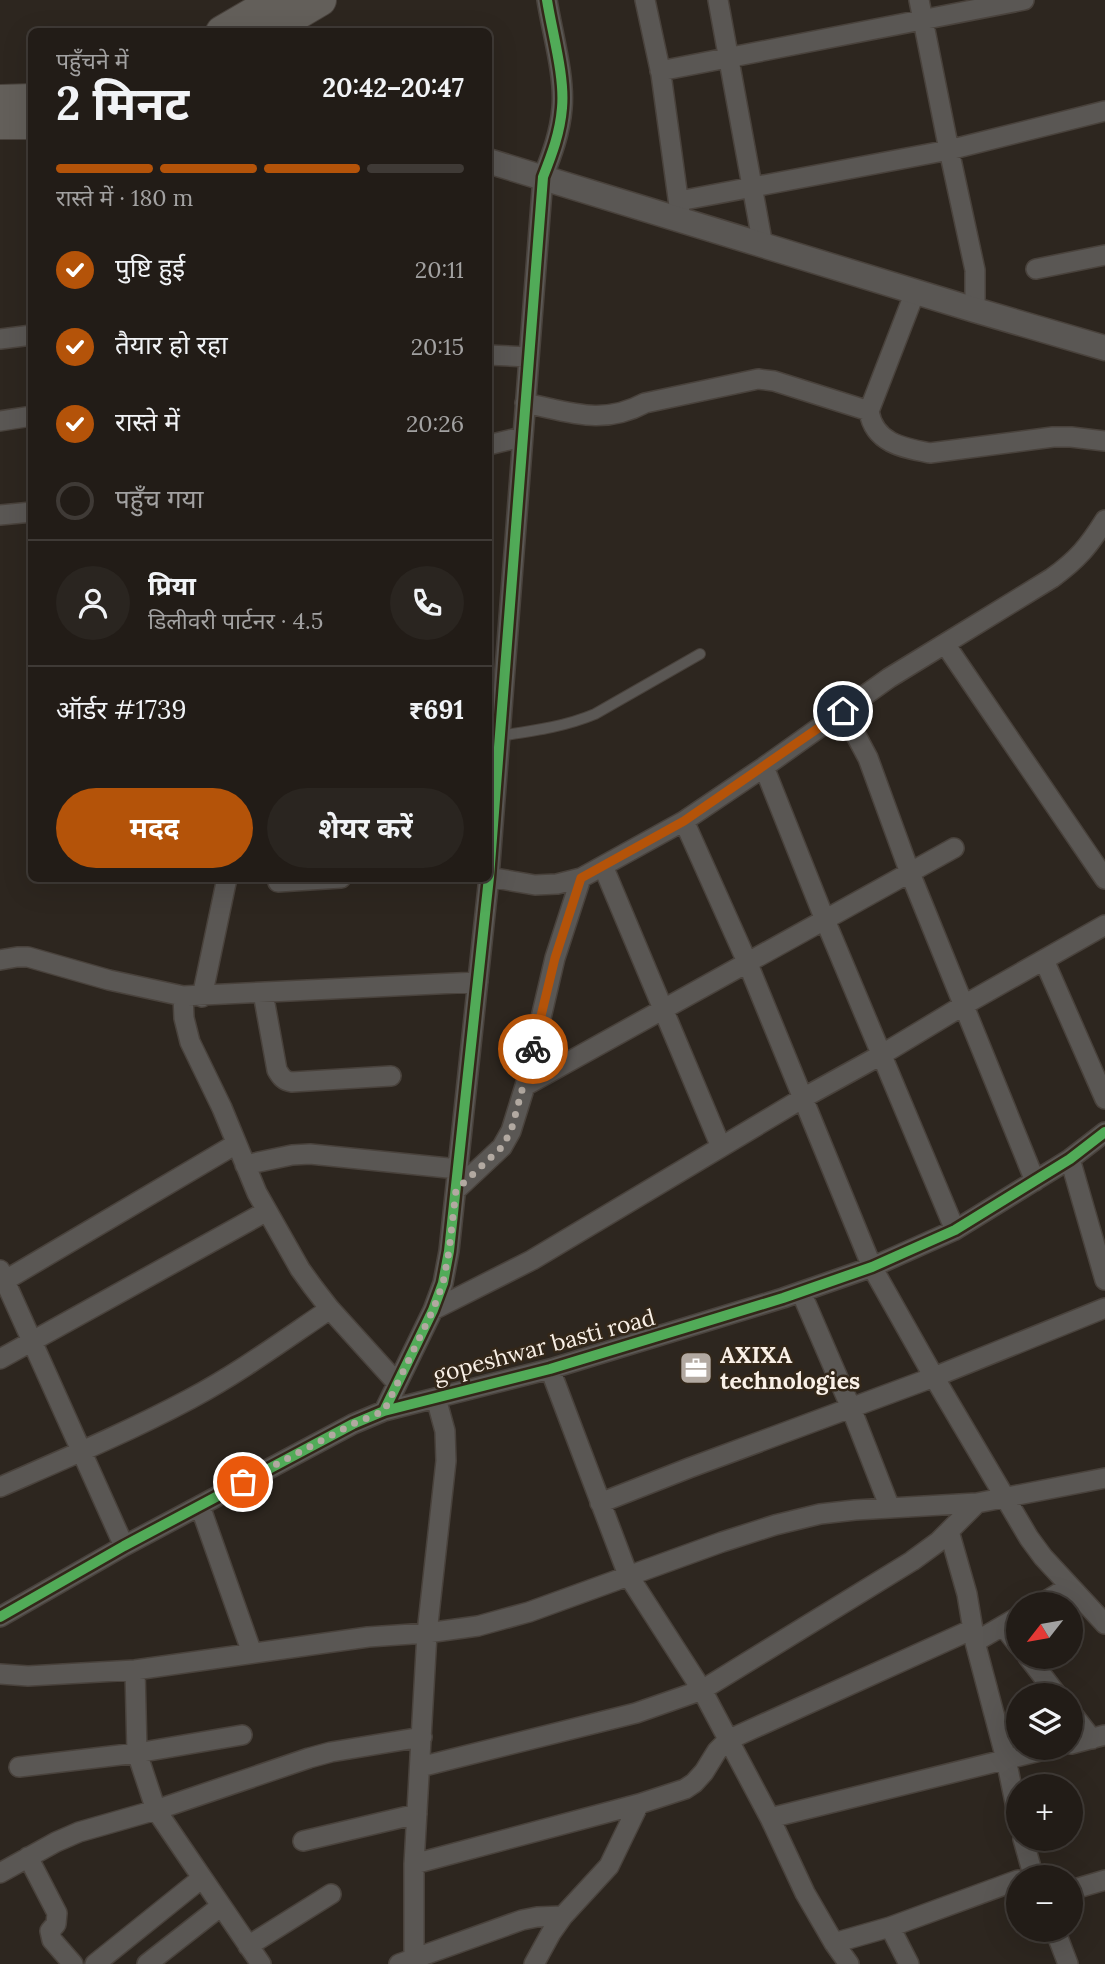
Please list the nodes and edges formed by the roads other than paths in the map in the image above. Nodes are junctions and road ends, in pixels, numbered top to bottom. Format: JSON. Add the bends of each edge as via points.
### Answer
{"nodes":[{"id":1,"x":277,"y":0,"type":"edge"},
{"id":2,"x":320,"y":0,"type":"edge"},
{"id":3,"x":547,"y":0,"type":"edge"},
{"id":4,"x":645,"y":0,"type":"edge"},
{"id":5,"x":718,"y":0,"type":"edge"},
{"id":6,"x":1024,"y":0,"type":"edge"},
{"id":7,"x":921,"y":9,"type":"edge"},
{"id":8,"x":229,"y":28,"type":"edge"},
{"id":9,"x":273,"y":28,"type":"edge"},
{"id":10,"x":730,"y":57,"type":"junction"},
{"id":11,"x":660,"y":71,"type":"junction"},
{"id":12,"x":28,"y":100,"type":"edge"},
{"id":13,"x":0,"y":101,"type":"edge"},
{"id":14,"x":1105,"y":111,"type":"edge"},
{"id":15,"x":0,"y":123,"type":"edge"},
{"id":16,"x":28,"y":123,"type":"edge"},
{"id":17,"x":949,"y":150,"type":"junction"},
{"id":18,"x":492,"y":162,"type":"edge"},
{"id":19,"x":543,"y":177,"type":"junction"},
{"id":20,"x":752,"y":187,"type":"junction"},
{"id":21,"x":680,"y":211,"type":"junction"},
{"id":22,"x":763,"y":246,"type":"junction"},
{"id":23,"x":1105,"y":255,"type":"edge"},
{"id":24,"x":1036,"y":269,"type":"dead end"},
{"id":25,"x":915,"y":292,"type":"junction"},
{"id":26,"x":975,"y":310,"type":"junction"},
{"id":27,"x":28,"y":336,"type":"edge"},
{"id":28,"x":0,"y":340,"type":"edge"},
{"id":29,"x":1105,"y":348,"type":"edge"},
{"id":30,"x":492,"y":355,"type":"edge"},
{"id":31,"x":528,"y":358,"type":"junction"},
{"id":32,"x":525,"y":403,"type":"junction"},
{"id":33,"x":869,"y":411,"type":"junction"},
{"id":34,"x":28,"y":417,"type":"edge"},
{"id":35,"x":0,"y":421,"type":"edge"},
{"id":36,"x":522,"y":438,"type":"junction"},
{"id":37,"x":1105,"y":441,"type":"edge"},
{"id":38,"x":492,"y":444,"type":"edge"},
{"id":39,"x":28,"y":512,"type":"edge"},
{"id":40,"x":0,"y":515,"type":"edge"},
{"id":41,"x":1105,"y":520,"type":"edge"},
{"id":42,"x":945,"y":645,"type":"junction"},
{"id":43,"x":497,"y":650,"type":"edge"},
{"id":44,"x":700,"y":654,"type":"dead end"},
{"id":45,"x":843,"y":711,"type":"junction"},
{"id":46,"x":499,"y":736,"type":"junction"},
{"id":47,"x":493,"y":761,"type":"edge"},
{"id":48,"x":764,"y":767,"type":"junction"},
{"id":49,"x":492,"y":788,"type":"edge"},
{"id":50,"x":684,"y":821,"type":"junction"},
{"id":51,"x":954,"y":848,"type":"dead end"},
{"id":52,"x":603,"y":866,"type":"junction"},
{"id":53,"x":910,"y":873,"type":"junction"},
{"id":54,"x":492,"y":878,"type":"edge"},
{"id":55,"x":581,"y":878,"type":"junction"},
{"id":56,"x":1105,"y":879,"type":"edge"},
{"id":57,"x":226,"y":882,"type":"edge"},
{"id":58,"x":291,"y":882,"type":"edge"},
{"id":59,"x":488,"y":882,"type":"edge"},
{"id":60,"x":278,"y":883,"type":"dead end"},
{"id":61,"x":825,"y":920,"type":"junction"},
{"id":62,"x":1105,"y":925,"type":"edge"},
{"id":63,"x":0,"y":960,"type":"edge"},
{"id":64,"x":1044,"y":960,"type":"junction"},
{"id":65,"x":748,"y":964,"type":"junction"},
{"id":66,"x":478,"y":982,"type":"junction"},
{"id":67,"x":263,"y":993,"type":"junction"},
{"id":68,"x":193,"y":996,"type":"junction"},
{"id":69,"x":964,"y":1005,"type":"junction"},
{"id":70,"x":662,"y":1010,"type":"junction"},
{"id":71,"x":881,"y":1055,"type":"junction"},
{"id":72,"x":391,"y":1076,"type":"dead end"},
{"id":73,"x":525,"y":1086,"type":"junction"},
{"id":74,"x":803,"y":1098,"type":"junction"},
{"id":75,"x":1105,"y":1099,"type":"edge"},
{"id":76,"x":1105,"y":1132,"type":"edge"},
{"id":77,"x":236,"y":1144,"type":"junction"},
{"id":78,"x":720,"y":1147,"type":"junction"},
{"id":79,"x":1070,"y":1158,"type":"junction"},
{"id":80,"x":244,"y":1165,"type":"junction"},
{"id":81,"x":458,"y":1170,"type":"junction"},
{"id":82,"x":1035,"y":1181,"type":"junction"},
{"id":83,"x":456,"y":1190,"type":"junction"},
{"id":84,"x":267,"y":1211,"type":"junction"},
{"id":85,"x":955,"y":1230,"type":"junction"},
{"id":86,"x":872,"y":1267,"type":"junction"},
{"id":87,"x":2,"y":1275,"type":"edge"},
{"id":88,"x":1105,"y":1280,"type":"edge"},
{"id":89,"x":801,"y":1292,"type":"junction"},
{"id":90,"x":1105,"y":1308,"type":"edge"},
{"id":91,"x":330,"y":1309,"type":"junction"},
{"id":92,"x":433,"y":1310,"type":"junction"},
{"id":93,"x":31,"y":1342,"type":"junction"},
{"id":94,"x":0,"y":1359,"type":"edge"},
{"id":95,"x":550,"y":1369,"type":"junction"},
{"id":96,"x":933,"y":1377,"type":"junction"},
{"id":97,"x":397,"y":1383,"type":"junction"},
{"id":98,"x":436,"y":1398,"type":"junction"},
{"id":99,"x":850,"y":1408,"type":"junction"},
{"id":100,"x":384,"y":1411,"type":"junction"},
{"id":101,"x":81,"y":1452,"type":"junction"},
{"id":102,"x":1105,"y":1478,"type":"edge"},
{"id":103,"x":0,"y":1487,"type":"edge"},
{"id":104,"x":1005,"y":1497,"type":"junction"},
{"id":105,"x":600,"y":1503,"type":"junction"},
{"id":106,"x":977,"y":1503,"type":"junction"},
{"id":107,"x":200,"y":1506,"type":"junction"},
{"id":108,"x":890,"y":1508,"type":"junction"},
{"id":109,"x":949,"y":1531,"type":"junction"},
{"id":110,"x":124,"y":1546,"type":"junction"},
{"id":111,"x":628,"y":1575,"type":"junction"},
{"id":112,"x":1069,"y":1587,"type":"junction"},
{"id":113,"x":1061,"y":1592,"type":"edge"},
{"id":114,"x":0,"y":1617,"type":"edge"},
{"id":115,"x":1006,"y":1623,"type":"edge"},
{"id":116,"x":1105,"y":1624,"type":"edge"},
{"id":117,"x":427,"y":1633,"type":"junction"},
{"id":118,"x":974,"y":1636,"type":"junction"},
{"id":119,"x":252,"y":1653,"type":"junction"},
{"id":120,"x":135,"y":1670,"type":"junction"},
{"id":121,"x":0,"y":1674,"type":"edge"},
{"id":122,"x":702,"y":1690,"type":"junction"},
{"id":123,"x":1083,"y":1723,"type":"edge"},
{"id":124,"x":242,"y":1735,"type":"dead end"},
{"id":125,"x":422,"y":1737,"type":"junction"},
{"id":126,"x":1098,"y":1737,"type":"edge"},
{"id":127,"x":728,"y":1740,"type":"junction"},
{"id":128,"x":137,"y":1754,"type":"junction"},
{"id":129,"x":1006,"y":1759,"type":"joint"},
{"id":130,"x":19,"y":1767,"type":"dead end"},
{"id":131,"x":420,"y":1767,"type":"junction"},
{"id":132,"x":639,"y":1804,"type":"junction"},
{"id":133,"x":156,"y":1810,"type":"junction"},
{"id":134,"x":417,"y":1814,"type":"junction"},
{"id":135,"x":770,"y":1818,"type":"junction"},
{"id":136,"x":303,"y":1841,"type":"dead end"},
{"id":137,"x":28,"y":1857,"type":"junction"},
{"id":138,"x":414,"y":1864,"type":"junction"},
{"id":139,"x":0,"y":1873,"type":"edge"},
{"id":140,"x":202,"y":1878,"type":"junction"},
{"id":141,"x":1105,"y":1880,"type":"edge"},
{"id":142,"x":1006,"y":1886,"type":"edge"},
{"id":143,"x":1083,"y":1886,"type":"edge"},
{"id":144,"x":331,"y":1894,"type":"dead end"},
{"id":145,"x":221,"y":1906,"type":"junction"},
{"id":146,"x":564,"y":1916,"type":"junction"},
{"id":147,"x":890,"y":1927,"type":"junction"},
{"id":148,"x":1060,"y":1942,"type":"edge"},
{"id":149,"x":834,"y":1943,"type":"junction"},
{"id":150,"x":248,"y":1946,"type":"junction"},
{"id":151,"x":409,"y":1962,"type":"edge"},
{"id":152,"x":73,"y":1964,"type":"edge"},
{"id":153,"x":95,"y":1964,"type":"edge"},
{"id":154,"x":147,"y":1964,"type":"edge"},
{"id":155,"x":261,"y":1964,"type":"edge"},
{"id":156,"x":534,"y":1964,"type":"edge"},
{"id":157,"x":849,"y":1964,"type":"edge"},
{"id":158,"x":909,"y":1964,"type":"edge"},
{"id":159,"x":1068,"y":1964,"type":"edge"}],
"edges":[{"from":1,"to":8,"type":"main road"},
{"from":2,"to":9,"type":"main road"},
{"from":3,"to":19,"type":"street","via":[[563,105]]},
{"from":4,"to":11,"type":"street"},
{"from":5,"to":10,"type":"street"},
{"from":6,"to":7,"type":"street"},
{"from":7,"to":10,"type":"street"},
{"from":7,"to":17,"type":"street"},
{"from":10,"to":11,"type":"street"},
{"from":10,"to":20,"type":"street"},
{"from":11,"to":21,"type":"street"},
{"from":12,"to":13,"type":"main road"},
{"from":14,"to":17,"type":"street"},
{"from":15,"to":16,"type":"main road"},
{"from":17,"to":20,"type":"street"},
{"from":17,"to":26,"type":"street","via":[[975,270]]},
{"from":18,"to":19,"type":"street"},
{"from":19,"to":21,"type":"street"},
{"from":19,"to":31,"type":"street"},
{"from":20,"to":21,"type":"street"},
{"from":20,"to":22,"type":"street"},
{"from":21,"to":22,"type":"street"},
{"from":22,"to":25,"type":"street"},
{"from":23,"to":24,"type":"street"},
{"from":25,"to":26,"type":"street"},
{"from":25,"to":33,"type":"street"},
{"from":26,"to":29,"type":"street"},
{"from":27,"to":28,"type":"street"},
{"from":30,"to":31,"type":"street"},
{"from":31,"to":32,"type":"street"},
{"from":32,"to":33,"type":"street","via":[[595,417],[614,416],[645,403],[758,379]]},
{"from":32,"to":36,"type":"street"},
{"from":33,"to":37,"type":"street","via":[[876,432],[886,440],[930,453],[1052,437]]},
{"from":34,"to":35,"type":"street"},
{"from":36,"to":38,"type":"street"},
{"from":36,"to":43,"type":"street"},
{"from":39,"to":40,"type":"street"},
{"from":41,"to":42,"type":"street","via":[[1073,563]]},
{"from":42,"to":45,"type":"street"},
{"from":42,"to":56,"type":"street"},
{"from":43,"to":46,"type":"street"},
{"from":44,"to":46,"type":"lane","via":[[579,721]]},
{"from":45,"to":48,"type":"street"},
{"from":45,"to":53,"type":"street","via":[[868,758]]},
{"from":46,"to":47,"type":"street"},
{"from":47,"to":49,"type":"street"},
{"from":48,"to":50,"type":"street"},
{"from":48,"to":61,"type":"street"},
{"from":50,"to":52,"type":"street"},
{"from":50,"to":65,"type":"street"},
{"from":51,"to":53,"type":"street"},
{"from":52,"to":55,"type":"street"},
{"from":52,"to":70,"type":"street"},
{"from":53,"to":61,"type":"street"},
{"from":53,"to":69,"type":"street"},
{"from":54,"to":55,"type":"street","via":[[536,885]]},
{"from":55,"to":73,"type":"street","via":[[555,958]]},
{"from":57,"to":68,"type":"street"},
{"from":58,"to":60,"type":"street"},
{"from":59,"to":66,"type":"street"},
{"from":61,"to":65,"type":"street"},
{"from":61,"to":71,"type":"street"},
{"from":62,"to":64,"type":"street"},
{"from":63,"to":68,"type":"street","via":[[28,957],[109,980]]},
{"from":64,"to":69,"type":"street"},
{"from":64,"to":75,"type":"street"},
{"from":65,"to":70,"type":"street"},
{"from":65,"to":74,"type":"street"},
{"from":66,"to":67,"type":"street"},
{"from":66,"to":81,"type":"street"},
{"from":67,"to":68,"type":"street"},
{"from":67,"to":72,"type":"street","via":[[277,1070],[286,1081]]},
{"from":68,"to":77,"type":"street","via":[[184,1018],[190,1042]]},
{"from":69,"to":71,"type":"street"},
{"from":69,"to":82,"type":"street"},
{"from":70,"to":73,"type":"street"},
{"from":70,"to":78,"type":"street"},
{"from":71,"to":74,"type":"street"},
{"from":71,"to":85,"type":"street"},
{"from":73,"to":83,"type":"street","via":[[502,1147]]},
{"from":74,"to":78,"type":"street"},
{"from":74,"to":86,"type":"street"},
{"from":76,"to":79,"type":"street","name":"gopeshwar basti road"},
{"from":77,"to":80,"type":"street"},
{"from":77,"to":87,"type":"street"},
{"from":78,"to":92,"type":"street","via":[[532,1259]]},
{"from":79,"to":82,"type":"street","name":"gopeshwar basti road"},
{"from":79,"to":88,"type":"street"},
{"from":80,"to":81,"type":"street","via":[[310,1154]]},
{"from":80,"to":84,"type":"street"},
{"from":81,"to":83,"type":"street"},
{"from":82,"to":85,"type":"street","name":"gopeshwar basti road"},
{"from":83,"to":92,"type":"street","via":[[443,1283]]},
{"from":84,"to":91,"type":"street","via":[[300,1269]]},
{"from":84,"to":93,"type":"street"},
{"from":85,"to":86,"type":"street","name":"gopeshwar basti road"},
{"from":86,"to":89,"type":"street","name":"gopeshwar basti road"},
{"from":86,"to":96,"type":"street"},
{"from":87,"to":93,"type":"street"},
{"from":89,"to":95,"type":"street","name":"gopeshwar basti road"},
{"from":89,"to":99,"type":"street"},
{"from":90,"to":96,"type":"street"},
{"from":91,"to":97,"type":"street"},
{"from":91,"to":101,"type":"street","via":[[208,1388]]},
{"from":92,"to":97,"type":"street"},
{"from":93,"to":94,"type":"street"},
{"from":93,"to":101,"type":"street"},
{"from":95,"to":98,"type":"street","name":"gopeshwar basti road"},
{"from":95,"to":105,"type":"street"},
{"from":96,"to":99,"type":"street"},
{"from":96,"to":104,"type":"street"},
{"from":97,"to":100,"type":"street"},
{"from":98,"to":100,"type":"street","name":"gopeshwar basti road"},
{"from":98,"to":117,"type":"street","via":[[445,1431],[446,1461]]},
{"from":99,"to":105,"type":"street"},
{"from":99,"to":108,"type":"street"},
{"from":100,"to":107,"type":"street","name":"gopeshwar basti road"},
{"from":101,"to":103,"type":"street"},
{"from":101,"to":110,"type":"street"},
{"from":102,"to":104,"type":"street"},
{"from":104,"to":106,"type":"street"},
{"from":104,"to":112,"type":"street","via":[[1043,1557]]},
{"from":105,"to":111,"type":"street"},
{"from":106,"to":108,"type":"street"},
{"from":106,"to":109,"type":"street"},
{"from":107,"to":110,"type":"street","name":"gopeshwar basti road"},
{"from":107,"to":119,"type":"street"},
{"from":108,"to":111,"type":"street","via":[[820,1514],[775,1525]]},
{"from":109,"to":118,"type":"street"},
{"from":109,"to":122,"type":"street","via":[[912,1561]]},
{"from":110,"to":114,"type":"street","name":"gopeshwar basti road"},
{"from":111,"to":117,"type":"street","via":[[529,1612]]},
{"from":111,"to":122,"type":"street"},
{"from":112,"to":113,"type":"street"},
{"from":112,"to":116,"type":"street"},
{"from":115,"to":118,"type":"street"},
{"from":117,"to":119,"type":"street"},
{"from":117,"to":125,"type":"street"},
{"from":118,"to":127,"type":"street"},
{"from":118,"to":129,"type":"street"},
{"from":119,"to":120,"type":"street"},
{"from":120,"to":121,"type":"street"},
{"from":120,"to":128,"type":"street"},
{"from":122,"to":127,"type":"street"},
{"from":122,"to":131,"type":"street","via":[[636,1713]]},
{"from":123,"to":126,"type":"street"},
{"from":124,"to":128,"type":"street"},
{"from":125,"to":131,"type":"street"},
{"from":125,"to":133,"type":"street","via":[[331,1752]]},
{"from":127,"to":132,"type":"street","via":[[694,1783]]},
{"from":127,"to":135,"type":"street"},
{"from":128,"to":130,"type":"street"},
{"from":128,"to":133,"type":"street"},
{"from":129,"to":135,"type":"street"},
{"from":131,"to":134,"type":"street"},
{"from":132,"to":138,"type":"street"},
{"from":132,"to":146,"type":"street","via":[[609,1866]]},
{"from":133,"to":137,"type":"street","via":[[79,1832]]},
{"from":133,"to":140,"type":"street"},
{"from":134,"to":136,"type":"street"},
{"from":134,"to":138,"type":"street"},
{"from":135,"to":149,"type":"street"},
{"from":137,"to":139,"type":"street"},
{"from":137,"to":152,"type":"street","via":[[57,1913],[50,1931],[52,1940]]},
{"from":138,"to":151,"type":"street"},
{"from":140,"to":145,"type":"street"},
{"from":140,"to":153,"type":"street"},
{"from":141,"to":143,"type":"street"},
{"from":142,"to":147,"type":"street"},
{"from":144,"to":150,"type":"street"},
{"from":145,"to":150,"type":"street"},
{"from":145,"to":154,"type":"street"},
{"from":146,"to":151,"type":"street","via":[[522,1920]]},
{"from":146,"to":156,"type":"street"},
{"from":147,"to":149,"type":"street"},
{"from":147,"to":158,"type":"street"},
{"from":148,"to":159,"type":"street"},
{"from":149,"to":157,"type":"street"},
{"from":150,"to":155,"type":"street"}]}
